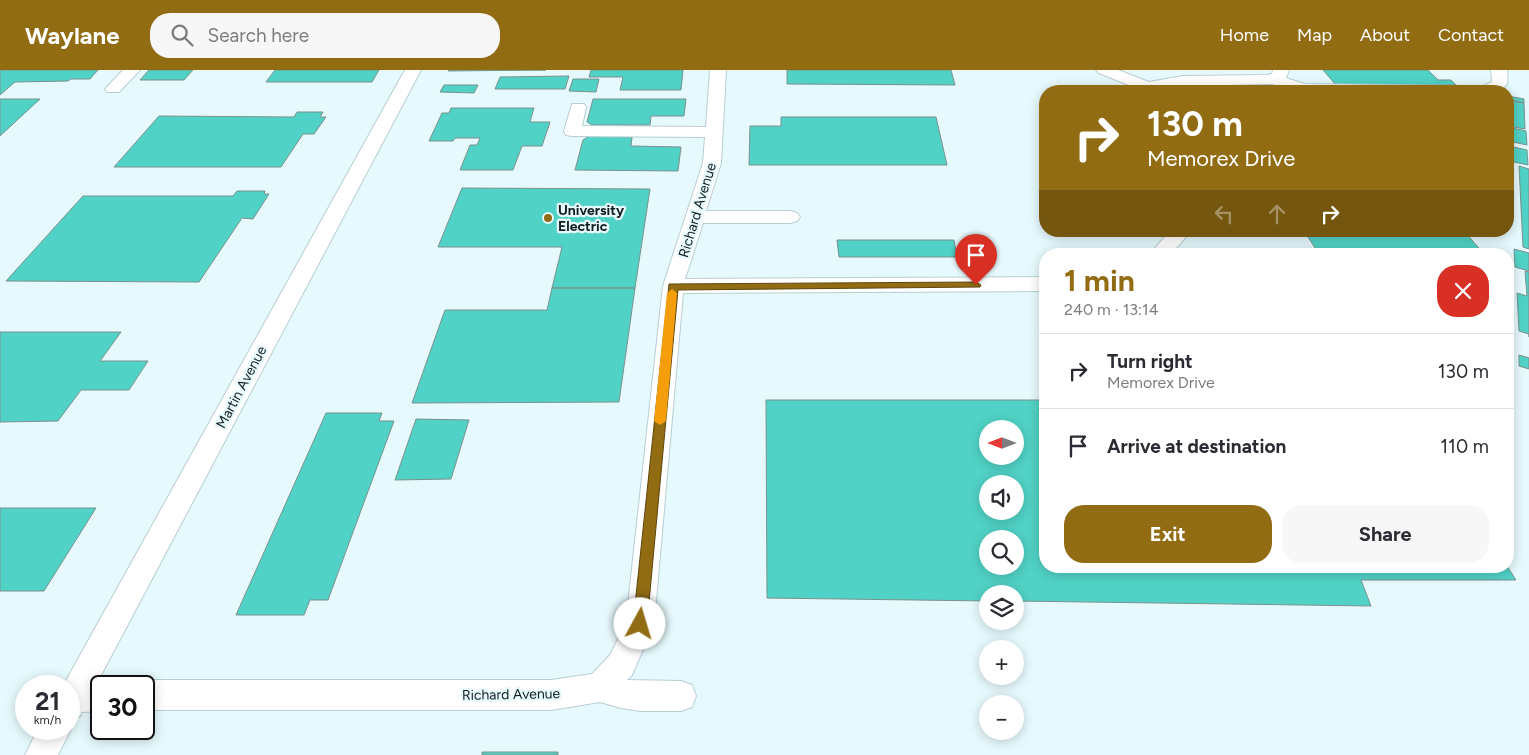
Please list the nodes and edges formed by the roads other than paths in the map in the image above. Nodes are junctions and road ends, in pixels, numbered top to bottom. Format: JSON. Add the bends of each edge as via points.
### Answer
{"nodes":[{"id":1,"x":132,"y":70,"type":"edge"},
{"id":2,"x":413,"y":70,"type":"edge"},
{"id":3,"x":718,"y":70,"type":"edge"},
{"id":4,"x":1104,"y":70,"type":"edge"},
{"id":5,"x":1499,"y":70,"type":"edge"},
{"id":6,"x":1277,"y":74,"type":"edge"},
{"id":7,"x":1136,"y":85,"type":"edge"},
{"id":8,"x":1158,"y":85,"type":"edge"},
{"id":9,"x":1296,"y":85,"type":"edge"},
{"id":10,"x":1500,"y":85,"type":"edge"},
{"id":11,"x":113,"y":89,"type":"dead end"},
{"id":12,"x":578,"y":106,"type":"dead end"},
{"id":13,"x":714,"y":132,"type":"junction"},
{"id":14,"x":695,"y":217,"type":"junction"},
{"id":15,"x":790,"y":217,"type":"dead end"},
{"id":16,"x":1176,"y":237,"type":"edge"},
{"id":17,"x":1165,"y":248,"type":"edge"},
{"id":18,"x":1039,"y":284,"type":"edge"},
{"id":19,"x":673,"y":286,"type":"junction"},
{"id":20,"x":600,"y":687,"type":"junction"},
{"id":21,"x":155,"y":695,"type":"edge"},
{"id":22,"x":681,"y":696,"type":"dead end"},
{"id":23,"x":81,"y":699,"type":"edge"},
{"id":24,"x":49,"y":740,"type":"edge"},
{"id":25,"x":41,"y":755,"type":"edge"}],
"edges":[{"from":1,"to":11,"type":"street"},
{"from":2,"to":23,"type":"street","name":"Martin Avenue"},
{"from":3,"to":13,"type":"street","name":"Richard Avenue"},
{"from":4,"to":7,"type":"street"},
{"from":5,"to":10,"type":"street"},
{"from":6,"to":8,"type":"street","via":[[1246,82],[1169,82]]},
{"from":6,"to":9,"type":"street"},
{"from":12,"to":13,"type":"street","via":[[572,131]]},
{"from":13,"to":14,"type":"street","name":"Richard Avenue","via":[[712,163]]},
{"from":14,"to":15,"type":"street"},
{"from":14,"to":19,"type":"street","name":"Richard Avenue"},
{"from":16,"to":17,"type":"street"},
{"from":18,"to":19,"type":"street"},
{"from":19,"to":20,"type":"street","name":"Richard Avenue","via":[[640,624],[621,665]]},
{"from":20,"to":21,"type":"street","name":"Richard Avenue","via":[[551,695]]},
{"from":20,"to":22,"type":"street","via":[[642,698]]},
{"from":24,"to":25,"type":"street"}]}
